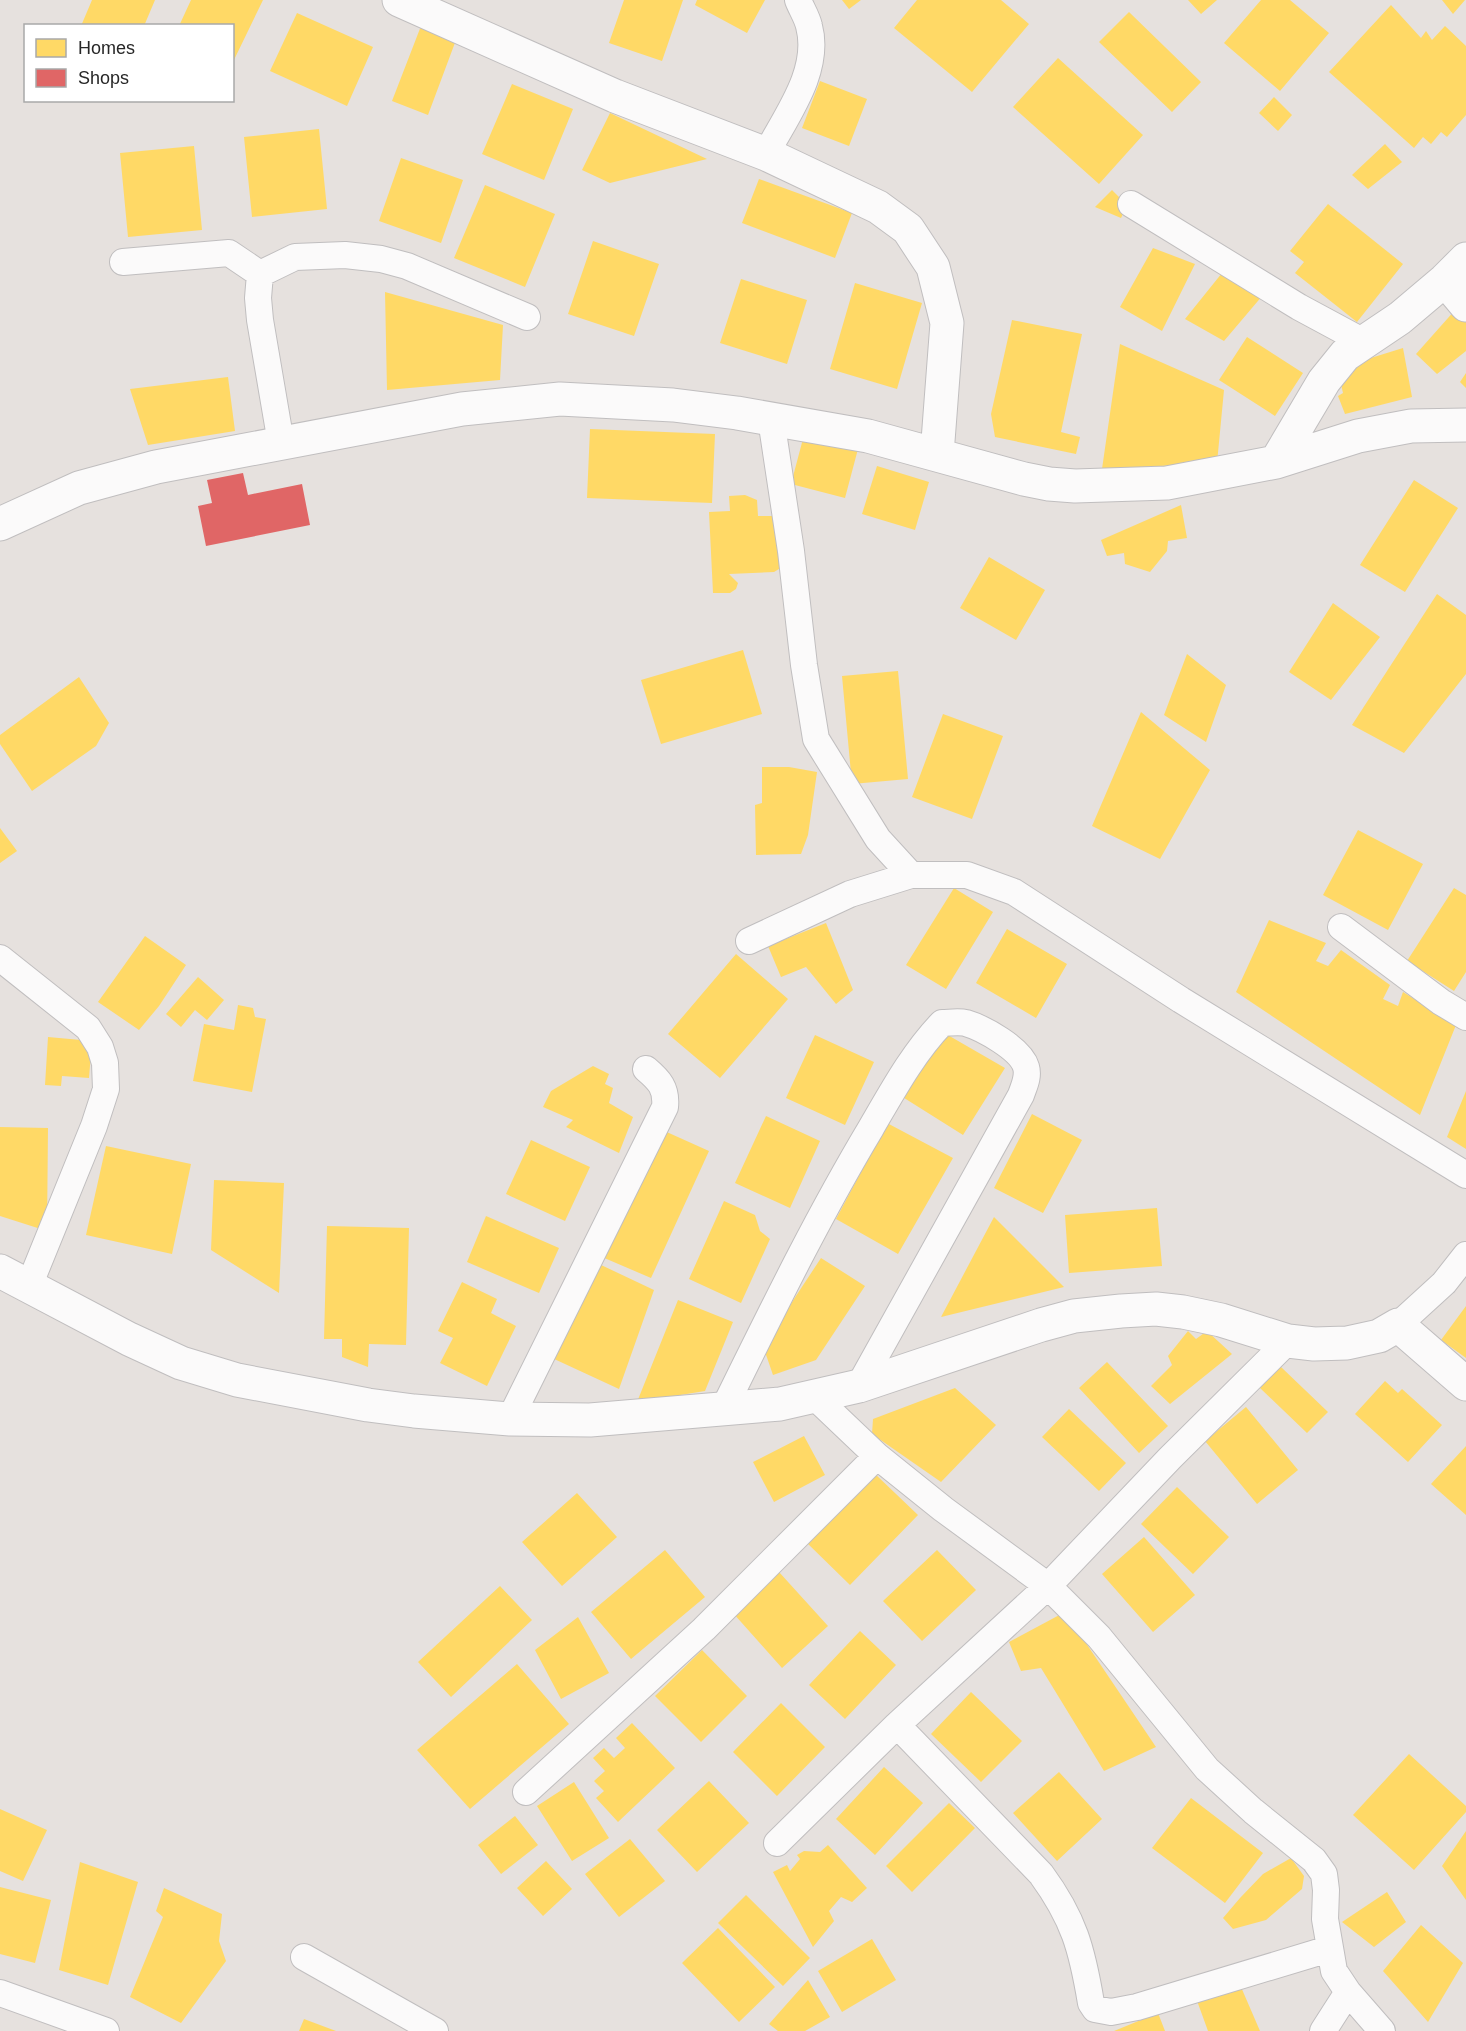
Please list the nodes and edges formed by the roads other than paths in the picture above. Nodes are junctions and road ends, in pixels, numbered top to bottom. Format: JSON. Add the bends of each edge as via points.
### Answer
{"nodes":[{"id":1,"x":399,"y":0,"type":"edge"},
{"id":2,"x":798,"y":0,"type":"edge"},
{"id":3,"x":766,"y":154,"type":"junction"},
{"id":4,"x":1131,"y":204,"type":"dead end"},
{"id":5,"x":123,"y":262,"type":"dead end"},
{"id":6,"x":1455,"y":269,"type":"edge"},
{"id":7,"x":261,"y":274,"type":"junction"},
{"id":8,"x":1466,"y":305,"type":"edge"},
{"id":9,"x":527,"y":317,"type":"dead end"},
{"id":10,"x":1364,"y":342,"type":"junction"},
{"id":11,"x":771,"y":419,"type":"junction"},
{"id":12,"x":1466,"y":425,"type":"edge"},
{"id":13,"x":281,"y":443,"type":"junction"},
{"id":14,"x":937,"y":454,"type":"junction"},
{"id":15,"x":1276,"y":462,"type":"junction"},
{"id":16,"x":0,"y":524,"type":"edge"},
{"id":17,"x":912,"y":875,"type":"junction"},
{"id":18,"x":1341,"y":927,"type":"dead end"},
{"id":19,"x":749,"y":942,"type":"dead end"},
{"id":20,"x":0,"y":958,"type":"edge"},
{"id":21,"x":1466,"y":1017,"type":"edge"},
{"id":22,"x":646,"y":1069,"type":"dead end"},
{"id":23,"x":1466,"y":1175,"type":"edge"},
{"id":24,"x":1466,"y":1255,"type":"edge"},
{"id":25,"x":0,"y":1270,"type":"edge"},
{"id":26,"x":29,"y":1286,"type":"junction"},
{"id":27,"x":1398,"y":1325,"type":"junction"},
{"id":28,"x":1288,"y":1341,"type":"junction"},
{"id":29,"x":1466,"y":1384,"type":"edge"},
{"id":30,"x":859,"y":1386,"type":"junction"},
{"id":31,"x":815,"y":1397,"type":"junction"},
{"id":32,"x":723,"y":1410,"type":"junction"},
{"id":33,"x":510,"y":1419,"type":"junction"},
{"id":34,"x":877,"y":1456,"type":"junction"},
{"id":35,"x":1048,"y":1586,"type":"junction"},
{"id":36,"x":897,"y":1725,"type":"junction"},
{"id":37,"x":526,"y":1792,"type":"dead end"},
{"id":38,"x":777,"y":1843,"type":"dead end"},
{"id":39,"x":1329,"y":1949,"type":"junction"},
{"id":40,"x":304,"y":1957,"type":"dead end"},
{"id":41,"x":1348,"y":1992,"type":"junction"},
{"id":42,"x":0,"y":1993,"type":"edge"},
{"id":43,"x":106,"y":2031,"type":"edge"},
{"id":44,"x":435,"y":2031,"type":"edge"},
{"id":45,"x":1323,"y":2031,"type":"edge"},
{"id":46,"x":1382,"y":2031,"type":"edge"}],
"edges":[{"from":1,"to":3,"type":"street","via":[[615,96]]},
{"from":2,"to":3,"type":"street","via":[[809,26],[809,63],[804,84]]},
{"from":3,"to":14,"type":"street","via":[[878,207],[908,229],[933,267],[947,323]]},
{"from":4,"to":10,"type":"street","via":[[1299,307]]},
{"from":5,"to":7,"type":"street","via":[[229,253]]},
{"from":6,"to":8,"type":"street"},
{"from":6,"to":10,"type":"street","via":[[1400,318]]},
{"from":7,"to":9,"type":"street","via":[[295,257],[345,255],[381,259],[407,266]]},
{"from":7,"to":13,"type":"street","via":[[260,320]]},
{"from":10,"to":15,"type":"street","via":[[1345,355],[1324,381]]},
{"from":11,"to":13,"type":"street","via":[[673,405],[560,399],[462,409]]},
{"from":11,"to":14,"type":"street","via":[[868,436]]},
{"from":11,"to":17,"type":"street","via":[[816,739],[878,839]]},
{"from":12,"to":15,"type":"street","via":[[1411,426],[1358,436]]},
{"from":13,"to":16,"type":"street","via":[[156,467],[79,488]]},
{"from":14,"to":15,"type":"street","via":[[1024,479],[1075,486],[1167,483]]},
{"from":17,"to":19,"type":"street","via":[[850,894]]},
{"from":17,"to":23,"type":"street","via":[[967,875],[1014,892]]},
{"from":18,"to":21,"type":"street"},
{"from":20,"to":26,"type":"street","via":[[88,1028],[105,1063],[106,1089],[94,1126]]},
{"from":22,"to":33,"type":"street","via":[[661,1082],[665,1107]]},
{"from":24,"to":27,"type":"street","via":[[1444,1283]]},
{"from":25,"to":26,"type":"street"},
{"from":26,"to":33,"type":"street","via":[[160,1354],[237,1380],[368,1405]]},
{"from":27,"to":28,"type":"street","via":[[1379,1336],[1347,1343]]},
{"from":27,"to":29,"type":"street"},
{"from":28,"to":30,"type":"street","via":[[1183,1312],[1121,1311],[1074,1316],[1041,1325]]},
{"from":28,"to":35,"type":"street"},
{"from":30,"to":31,"type":"street"},
{"from":30,"to":32,"type":"street","via":[[1027,1078],[1021,1057],[1012,1048],[964,1023],[942,1023],[927,1038],[881,1111],[834,1190]]},
{"from":31,"to":32,"type":"street"},
{"from":31,"to":34,"type":"street"},
{"from":32,"to":33,"type":"street","via":[[590,1420]]},
{"from":34,"to":35,"type":"street"},
{"from":34,"to":37,"type":"street","via":[[704,1629]]},
{"from":35,"to":36,"type":"street"},
{"from":35,"to":39,"type":"street","via":[[1099,1637],[1207,1769],[1314,1860],[1324,1875]]},
{"from":36,"to":38,"type":"street"},
{"from":36,"to":39,"type":"street","via":[[1035,1868],[1058,1898],[1077,1938],[1095,2009],[1111,2012],[1137,2007]]},
{"from":39,"to":41,"type":"street","via":[[1334,1971]]},
{"from":40,"to":44,"type":"street"},
{"from":41,"to":45,"type":"street"},
{"from":41,"to":46,"type":"street"},
{"from":42,"to":43,"type":"street"}]}
